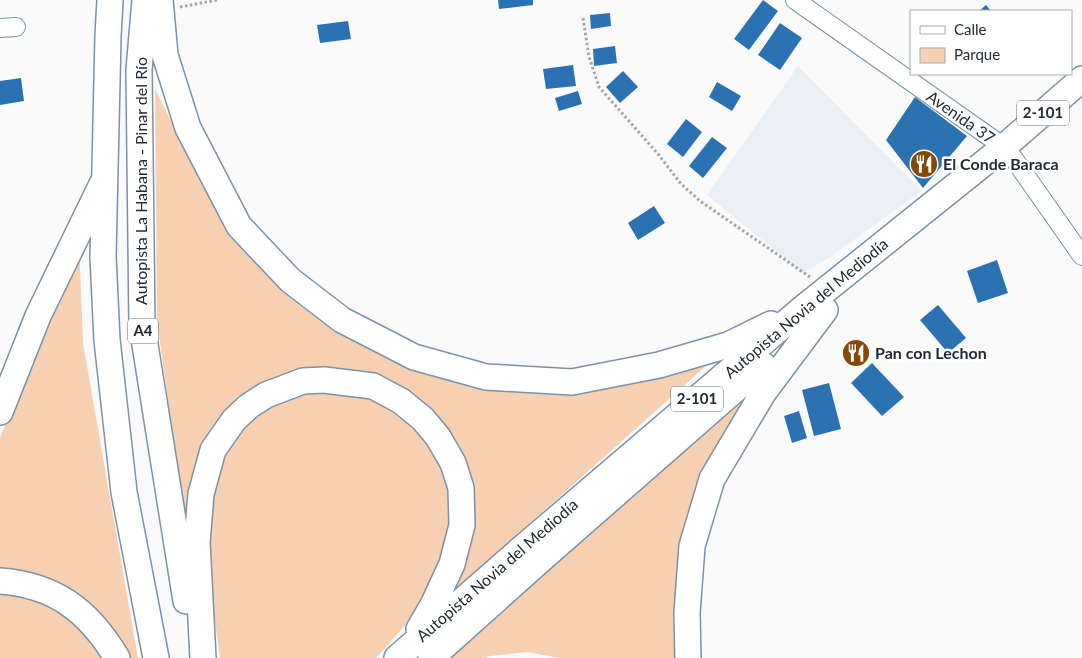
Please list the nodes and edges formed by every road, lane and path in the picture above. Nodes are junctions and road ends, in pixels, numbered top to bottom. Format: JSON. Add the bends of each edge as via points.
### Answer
{"nodes":[{"id":1,"x":110,"y":0,"type":"edge"},
{"id":2,"x":216,"y":0,"type":"edge"},
{"id":3,"x":795,"y":0,"type":"edge"},
{"id":4,"x":155,"y":4,"type":"edge"},
{"id":5,"x":583,"y":18,"type":"dead end"},
{"id":6,"x":1082,"y":78,"type":"edge"},
{"id":7,"x":1082,"y":100,"type":"edge"},
{"id":8,"x":1009,"y":153,"type":"junction"},
{"id":9,"x":105,"y":178,"type":"junction"},
{"id":10,"x":1082,"y":256,"type":"edge"},
{"id":11,"x":818,"y":303,"type":"junction"},
{"id":12,"x":0,"y":412,"type":"edge"},
{"id":13,"x":0,"y":581,"type":"edge"},
{"id":14,"x":403,"y":652,"type":"edge"},
{"id":15,"x":117,"y":658,"type":"edge"},
{"id":16,"x":156,"y":658,"type":"edge"},
{"id":17,"x":195,"y":658,"type":"edge"},
{"id":18,"x":203,"y":658,"type":"edge"},
{"id":19,"x":432,"y":658,"type":"edge"},
{"id":20,"x":688,"y":658,"type":"edge"}],
"edges":[{"from":1,"to":9,"type":"highway","name":"Autopista La Habana - Pinar del Río","number":"A4"},
{"from":2,"to":4,"type":"path"},
{"from":3,"to":8,"type":"street","name":"Avenida 37"},
{"from":4,"to":11,"type":"highway","via":[[165,55],[188,128],[240,226],[290,280],[342,320],[414,357],[486,377],[572,382],[659,365],[728,345]]},
{"from":4,"to":17,"type":"highway","name":"Autopista La Habana - Pinar del Río","number":"A4","via":[[139,70],[142,326]]},
{"from":5,"to":11,"type":"path","via":[[589,57],[599,87],[681,184]]},
{"from":6,"to":8,"type":"highway","name":"Autopista Novia del Mediodía","number":"2-101"},
{"from":7,"to":8,"type":"highway","name":"Autopista Novia del Mediodía","number":"2-101"},
{"from":8,"to":10,"type":"street","name":"Avenida 37"},
{"from":8,"to":11,"type":"highway","name":"Autopista Novia del Mediodía","number":"2-101"},
{"from":9,"to":12,"type":"highway","via":[[38,316]]},
{"from":9,"to":16,"type":"highway","name":"Autopista La Habana - Pinar del Río","number":"A4","via":[[108,350],[124,492]]},
{"from":11,"to":14,"type":"highway","name":"Autopista Novia del Mediodía","number":"2-101","via":[[520,550]]},
{"from":11,"to":19,"type":"highway","name":"Autopista Novia del Mediodía","number":"2-101"},
{"from":11,"to":20,"type":"highway","via":[[712,479],[692,546],[687,613]]},
{"from":13,"to":15,"type":"highway","via":[[25,584],[69,603],[90,620]]},
{"from":14,"to":18,"type":"highway","via":[[433,605],[452,564],[462,525],[461,488],[453,463],[438,437],[401,400],[373,386],[324,380],[303,381],[266,394],[234,420],[213,450],[201,494],[197,542]]}]}
